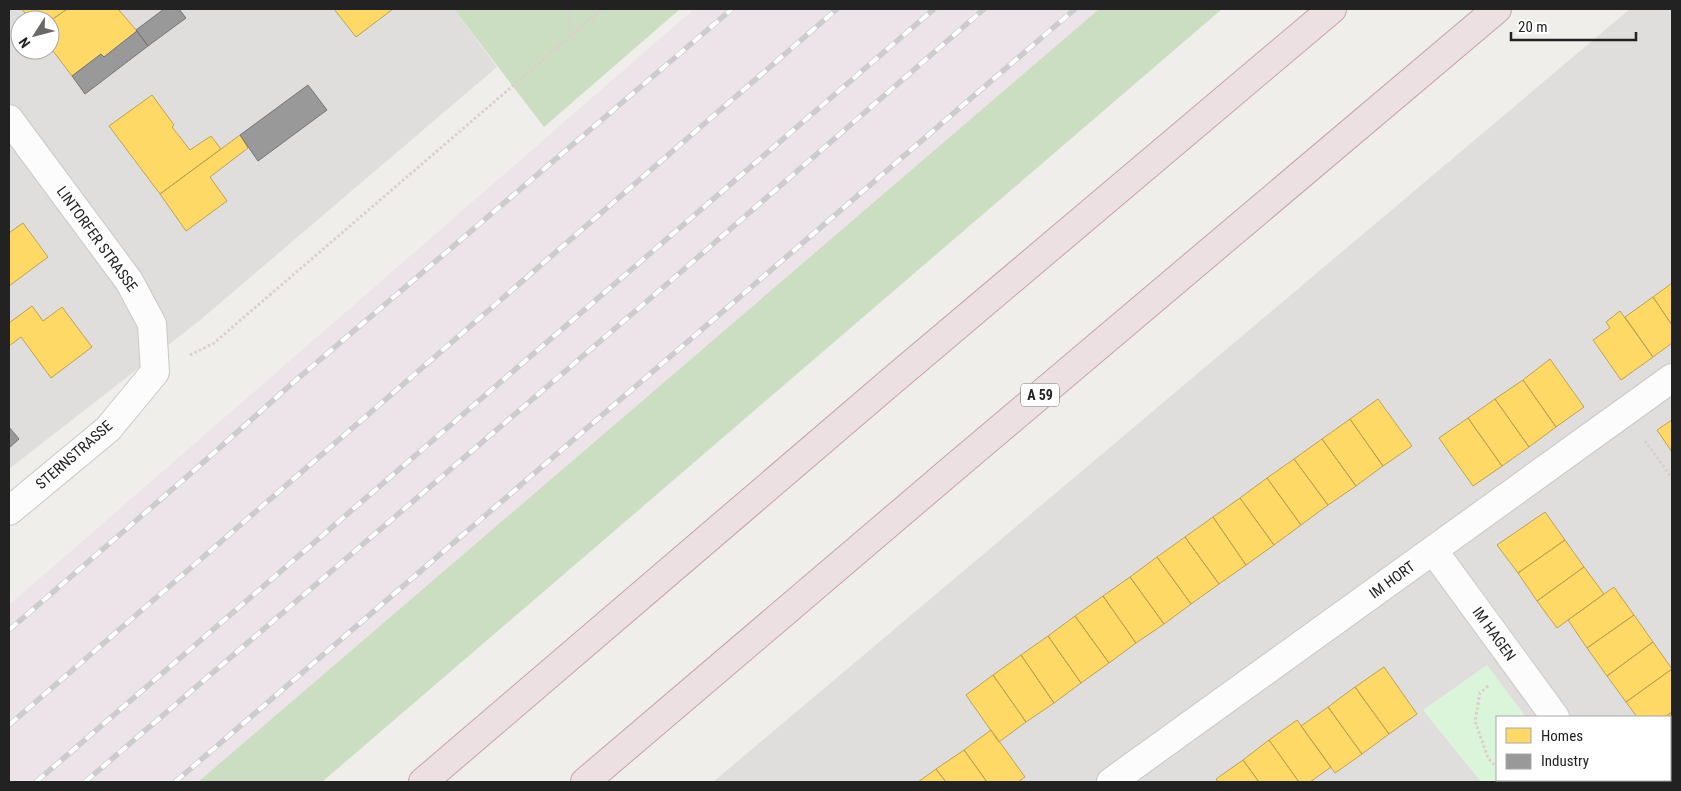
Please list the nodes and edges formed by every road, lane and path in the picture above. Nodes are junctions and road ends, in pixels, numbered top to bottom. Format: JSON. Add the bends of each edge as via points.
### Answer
{"nodes":[{"id":1,"x":568,"y":9,"type":"edge"},
{"id":2,"x":602,"y":9,"type":"edge"},
{"id":3,"x":1332,"y":9,"type":"edge"},
{"id":4,"x":1497,"y":9,"type":"edge"},
{"id":5,"x":571,"y":35,"type":"junction"},
{"id":6,"x":9,"y":119,"type":"edge"},
{"id":7,"x":155,"y":372,"type":"junction"},
{"id":8,"x":1672,"y":378,"type":"edge"},
{"id":9,"x":1624,"y":413,"type":"junction"},
{"id":10,"x":1672,"y":478,"type":"edge"},
{"id":11,"x":9,"y":511,"type":"edge"},
{"id":12,"x":1433,"y":550,"type":"junction"},
{"id":13,"x":1516,"y":664,"type":"junction"},
{"id":14,"x":1554,"y":716,"type":"edge"},
{"id":15,"x":1496,"y":767,"type":"edge"},
{"id":16,"x":423,"y":782,"type":"edge"},
{"id":17,"x":585,"y":782,"type":"edge"},
{"id":18,"x":1111,"y":782,"type":"edge"}],
"edges":[{"from":1,"to":5,"type":"path"},
{"from":2,"to":5,"type":"path"},
{"from":3,"to":16,"type":"highway","via":[[880,390]]},
{"from":4,"to":17,"type":"highway","number":"A 59"},
{"from":5,"to":7,"type":"path","via":[[214,343]]},
{"from":6,"to":7,"type":"street","name":"LINTORFER STRASSE","via":[[129,281],[152,324]]},
{"from":7,"to":11,"type":"street","name":"STERNSTRASSE","via":[[108,429]]},
{"from":8,"to":9,"type":"street","name":"IM HORT"},
{"from":9,"to":10,"type":"path"},
{"from":9,"to":12,"type":"street","name":"IM HORT"},
{"from":12,"to":13,"type":"street","name":"IM HAGEN"},
{"from":12,"to":18,"type":"street","name":"IM HORT"},
{"from":13,"to":14,"type":"street","name":"IM HAGEN"},
{"from":13,"to":15,"type":"path","via":[[1480,693],[1475,721],[1488,758]]}]}
